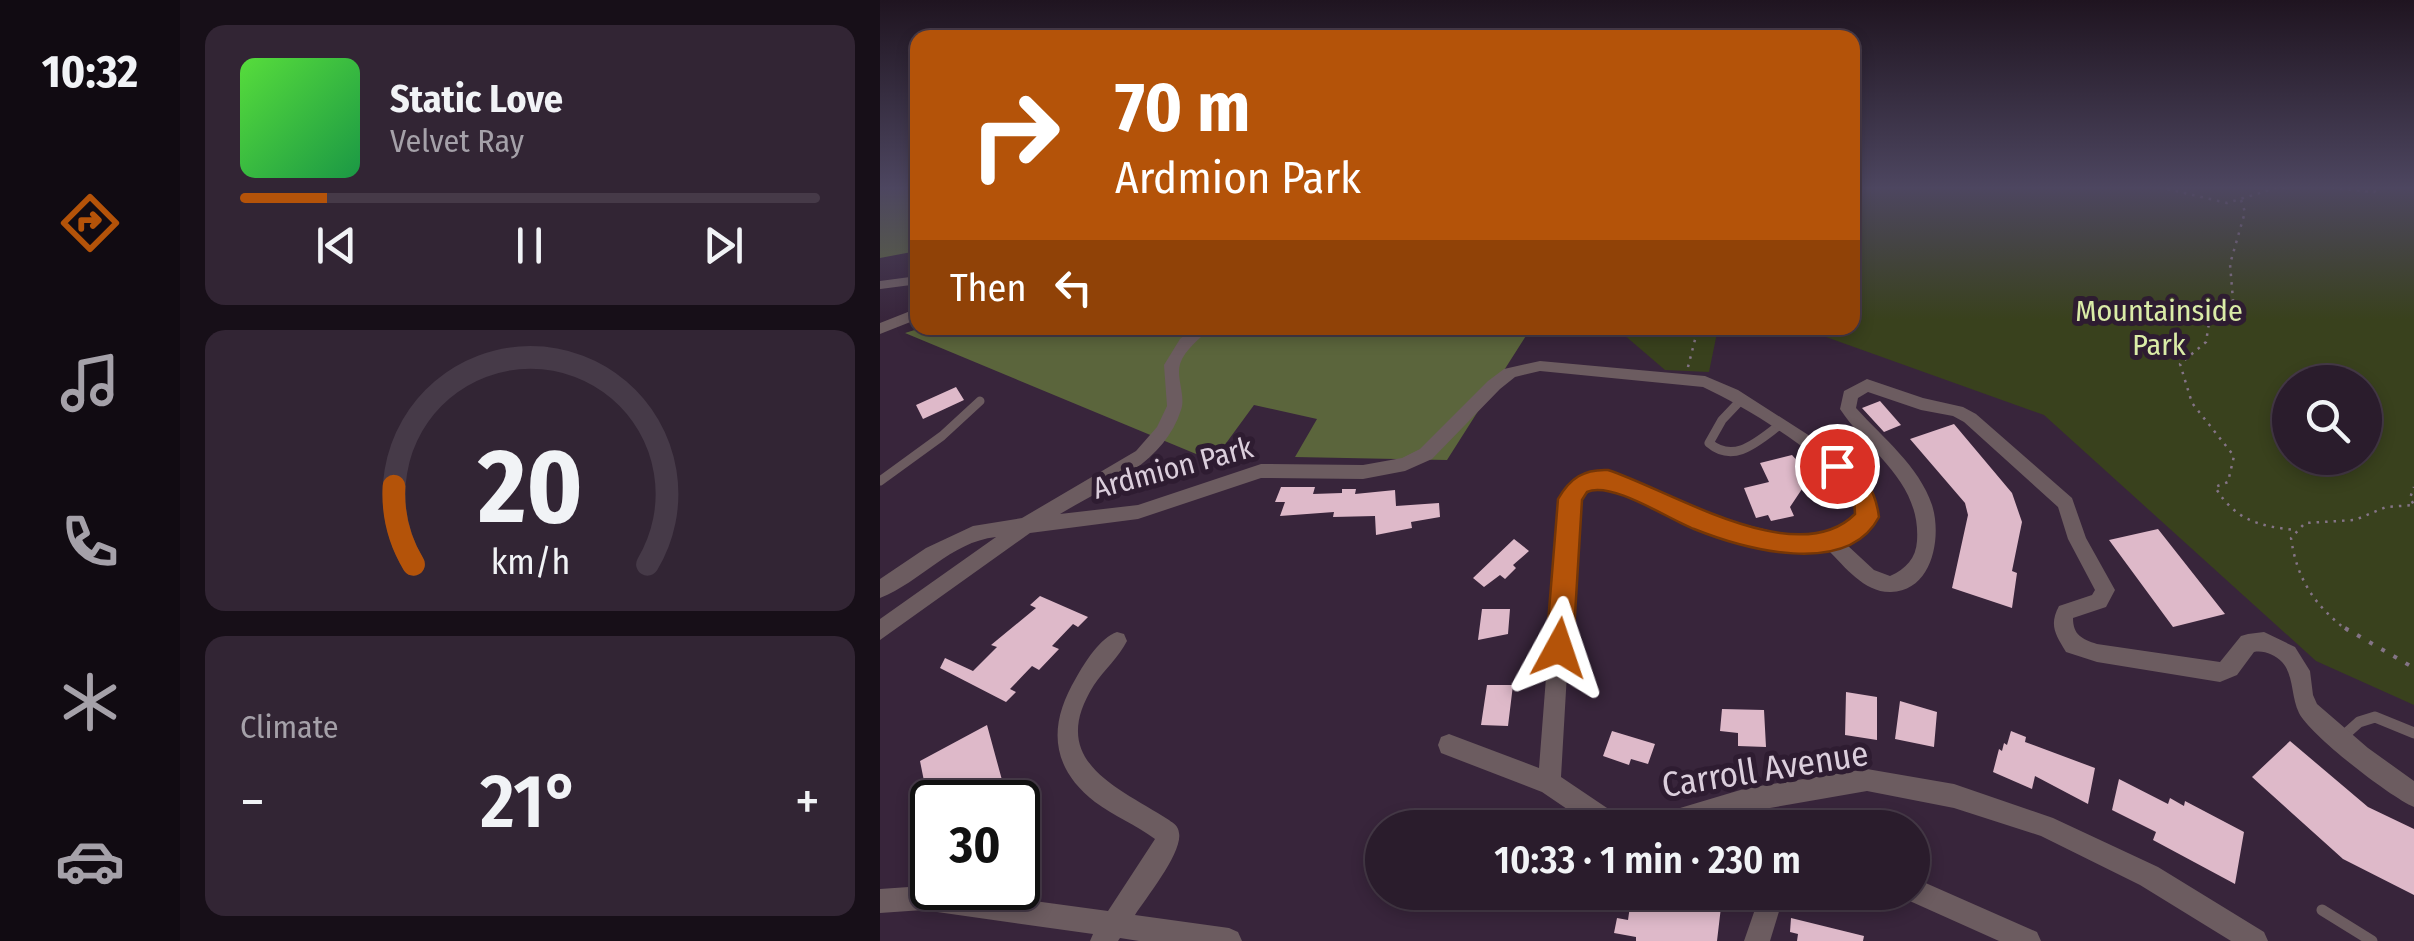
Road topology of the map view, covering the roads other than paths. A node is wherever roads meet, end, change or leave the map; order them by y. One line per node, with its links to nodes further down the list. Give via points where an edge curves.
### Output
1 (910, 281): 2 (lane)
2 (880, 286)
3 (910, 317): 4 (street)
4 (880, 329)
5 (1194, 335): 10 (street, via 1172,366 1175,406 1142,456)
6 (1741, 400): 8 (street, Ardmion Park); 8 (lane, via 1711,435 1716,451 1729,456); 10 (street, Ardmion Park, via 1683,378 1522,368 1494,385 1426,454 1405,464 1363,472 1261,471 1138,512)
7 (980, 402): 9 (lane)
8 (1782, 424): 11 (street, Ardmion Park, via 1865,495 1864,523)
9 (880, 481)
10 (1028, 524): 12 (street, Ardmion Park, via 965,536); 13 (street)
11 (1832, 542): 16 (street, via 1866,576 1890,584 1920,564 1929,528 1920,494 1848,409 1850,394 1867,385 1957,411 2071,510 2077,539 2104,590 2099,601 2062,618 2072,644 2214,672 2230,668 2248,643 2275,645 2296,663 2309,710); 18 (street, via 1746,535 1608,479 1579,485 1570,499 1566,534)
12 (880, 590)
13 (880, 631)
14 (1117, 642): 24 (street, via 1068,708 1070,752 1101,792 1168,834)
15 (2414, 733): 16 (lane, via 2376,714 2364,716)
16 (2339, 740): 19 (street)
17 (1449, 745): 18 (street, Carroll Avenue)
18 (1549, 783): 28 (street, Carroll Avenue, via 1607,822 1670,824 1748,800 1867,780 1954,796 2045,826 2149,876)
19 (2414, 795)
20 (1930, 897): 27 (street)
21 (880, 901): 24 (street, via 923,898)
22 (1767, 910): 26 (street)
23 (2322, 910): 29 (lane)
24 (1107, 934): 25 (street)
25 (1230, 941)
26 (1756, 941)
27 (2028, 941)
28 (2256, 941)
29 (2372, 941)

